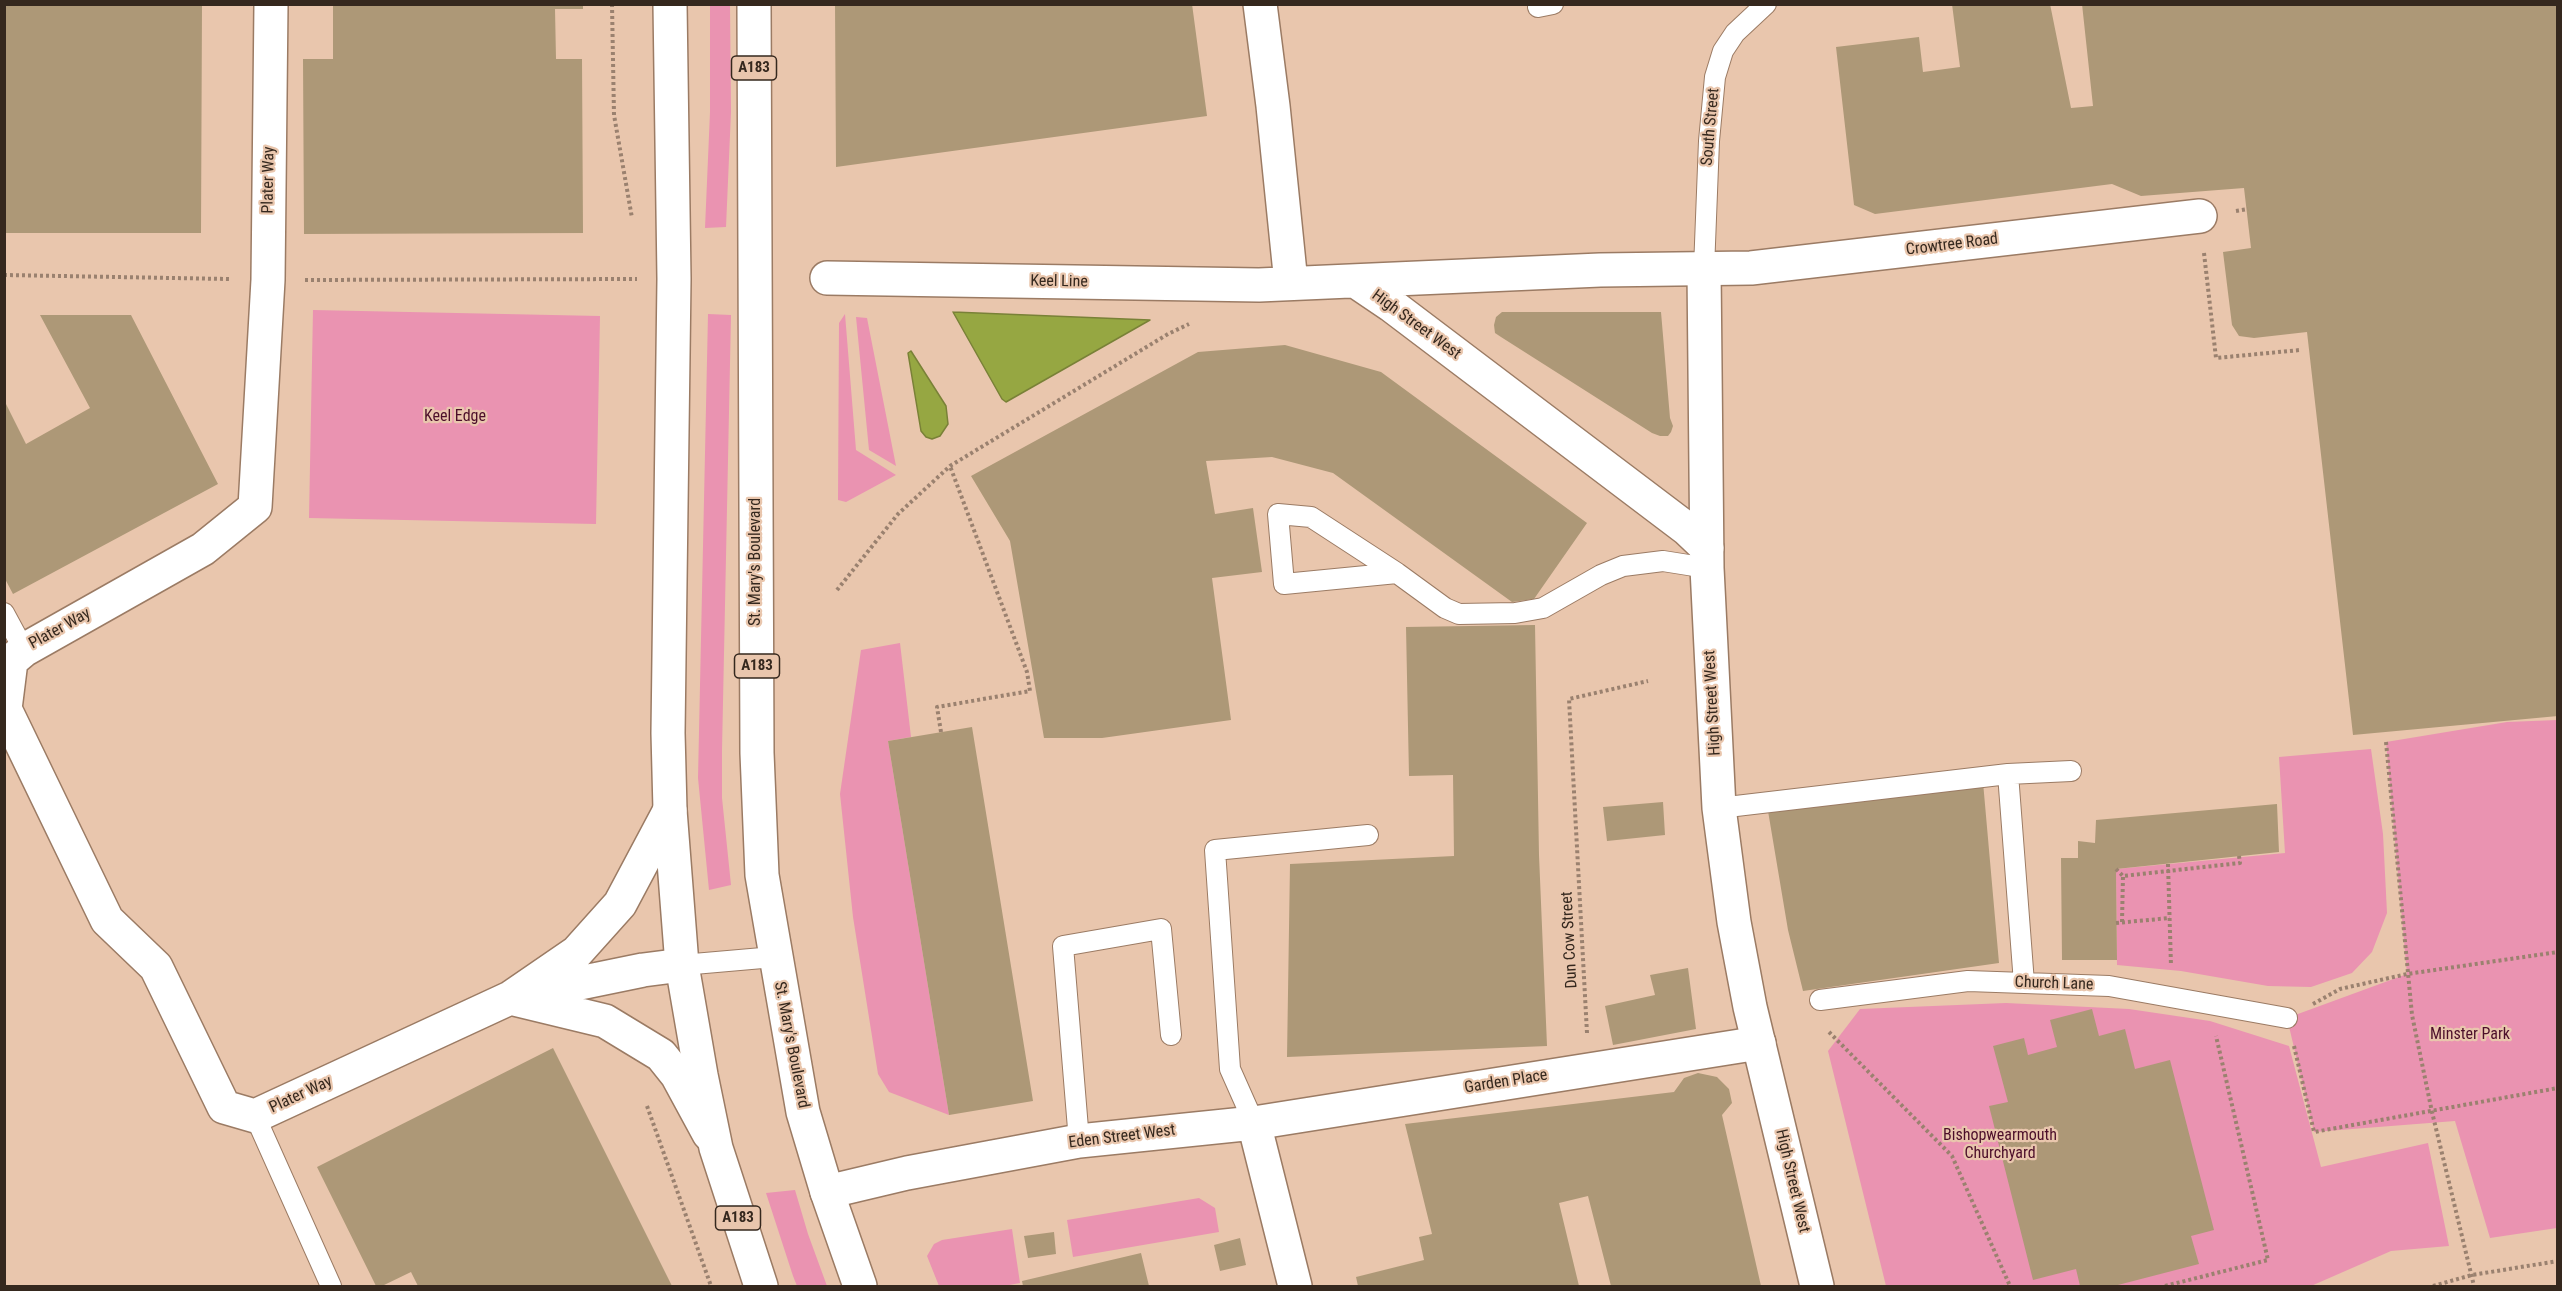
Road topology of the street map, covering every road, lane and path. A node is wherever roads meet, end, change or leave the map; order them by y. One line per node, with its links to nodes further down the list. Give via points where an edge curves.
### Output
1 (271, 4): 13 (main road, Plater Way)
2 (612, 4): 8 (path, via 614,115)
3 (670, 4): 30 (main road, A183, via 674,289)
4 (754, 4): 39 (main road, St. Mary's Boulevard / A183, via 757,753 762,875)
5 (1260, 4): 15 (main road)
6 (1766, 4): 10 (lane, South Street, via 1735,33 1723,51 1715,77)
7 (2200, 216): 10 (main road, Crowtree Road, via 1751,268); 17 (path, via 2216,358)
8 (633, 227)
9 (638, 268): 13 (path, via 640,279)
10 (1704, 269): 14 (main road, Crowtree Road); 19 (main road)
11 (4, 275): 13 (path)
12 (827, 278): 15 (main road, Keel Line)
13 (268, 280): 23 (main road, Plater Way, via 255,507 203,549)
14 (1357, 282): 15 (main road, Keel Line); 19 (main road, High Street West, via 1668,515)
15 (1291, 283)
16 (1198, 319): 18 (path)
17 (2300, 350)
18 (950, 466): 21 (path, via 898,514); 25 (path, via 1027,672 1030,691 937,707)
19 (1707, 558): 20 (lane, via 1623,566 1543,608 1515,613 1458,614); 29 (main road, High Street West)
20 (1397, 573): 20 (lane, via 1311,517 1278,514 1284,584)
21 (837, 590)
22 (4, 613): 23 (lane)
23 (24, 650): 54 (main road, Plater Way, via 11,661 5,709 107,920 156,967 224,1107)
24 (1648, 681): 51 (path, Dun Cow Street, via 1569,699)
25 (941, 732)
26 (2386, 742): 41 (path)
27 (2071, 771): 28 (lane)
28 (2008, 774): 29 (lane); 42 (lane)
29 (1719, 808): 50 (main road, High Street West, via 1734,922)
30 (669, 810): 40 (main road, A183); 44 (main road, via 620,904 598,931 576,952)
31 (1368, 835): 55 (lane, via 1215,850 1230,1069)
32 (2239, 856): 35 (path, via 2240,863)
33 (2168, 864): 35 (path)
34 (2115, 869): 36 (path)
35 (2169, 871): 36 (path); 37 (path)
36 (2123, 876): 37 (path, via 2119,922)
37 (2170, 918): 43 (path)
38 (2558, 952): 41 (path)
39 (774, 957): 40 (lane); 58 (main road, St. Mary's Boulevard / A183, via 803,1112)
40 (682, 965): 44 (main road); 57 (main road, A183)
41 (2407, 974): 47 (path, via 2340,989); 53 (path)
42 (2024, 983): 43 (lane, Church Lane, via 2109,986); 45 (lane, Church Lane, via 1968,981)
43 (2171, 997): 46 (lane, Church Lane)
44 (510, 998): 54 (main road, Plater Way); 57 (main road, via 605,1021 661,1055 677,1075)
45 (1820, 1000)
46 (2208, 1003): 47 (lane, Church Lane); 67 (path, via 2268,1260)
47 (2287, 1018): 53 (path, via 2314,1132)
48 (1171, 1035): 56 (lane, via 1161,929 1063,946)
49 (1839, 1040): 66 (path, via 1953,1156)
50 (1759, 1043): 51 (main road, Garden Place); 65 (main road, High Street West)
51 (1589, 1069): 55 (main road, Garden Place)
52 (2558, 1088): 53 (path)
53 (2432, 1112): 60 (path)
54 (255, 1116): 61 (lane)
55 (1254, 1123): 56 (main road, Eden Street West); 64 (main road)
56 (1079, 1141): 58 (main road, Eden Street West)
57 (716, 1148): 62 (main road, A183)
58 (826, 1192): 63 (main road, St. Mary's Boulevard / A183)
59 (2558, 1261): 60 (path)
60 (2472, 1275): 68 (path); 69 (path)
61 (331, 1287)
62 (761, 1287)
63 (860, 1287)
64 (1295, 1287)
65 (1817, 1287)
66 (2010, 1287)
67 (2165, 1287)
68 (2433, 1287)
69 (2474, 1287)

